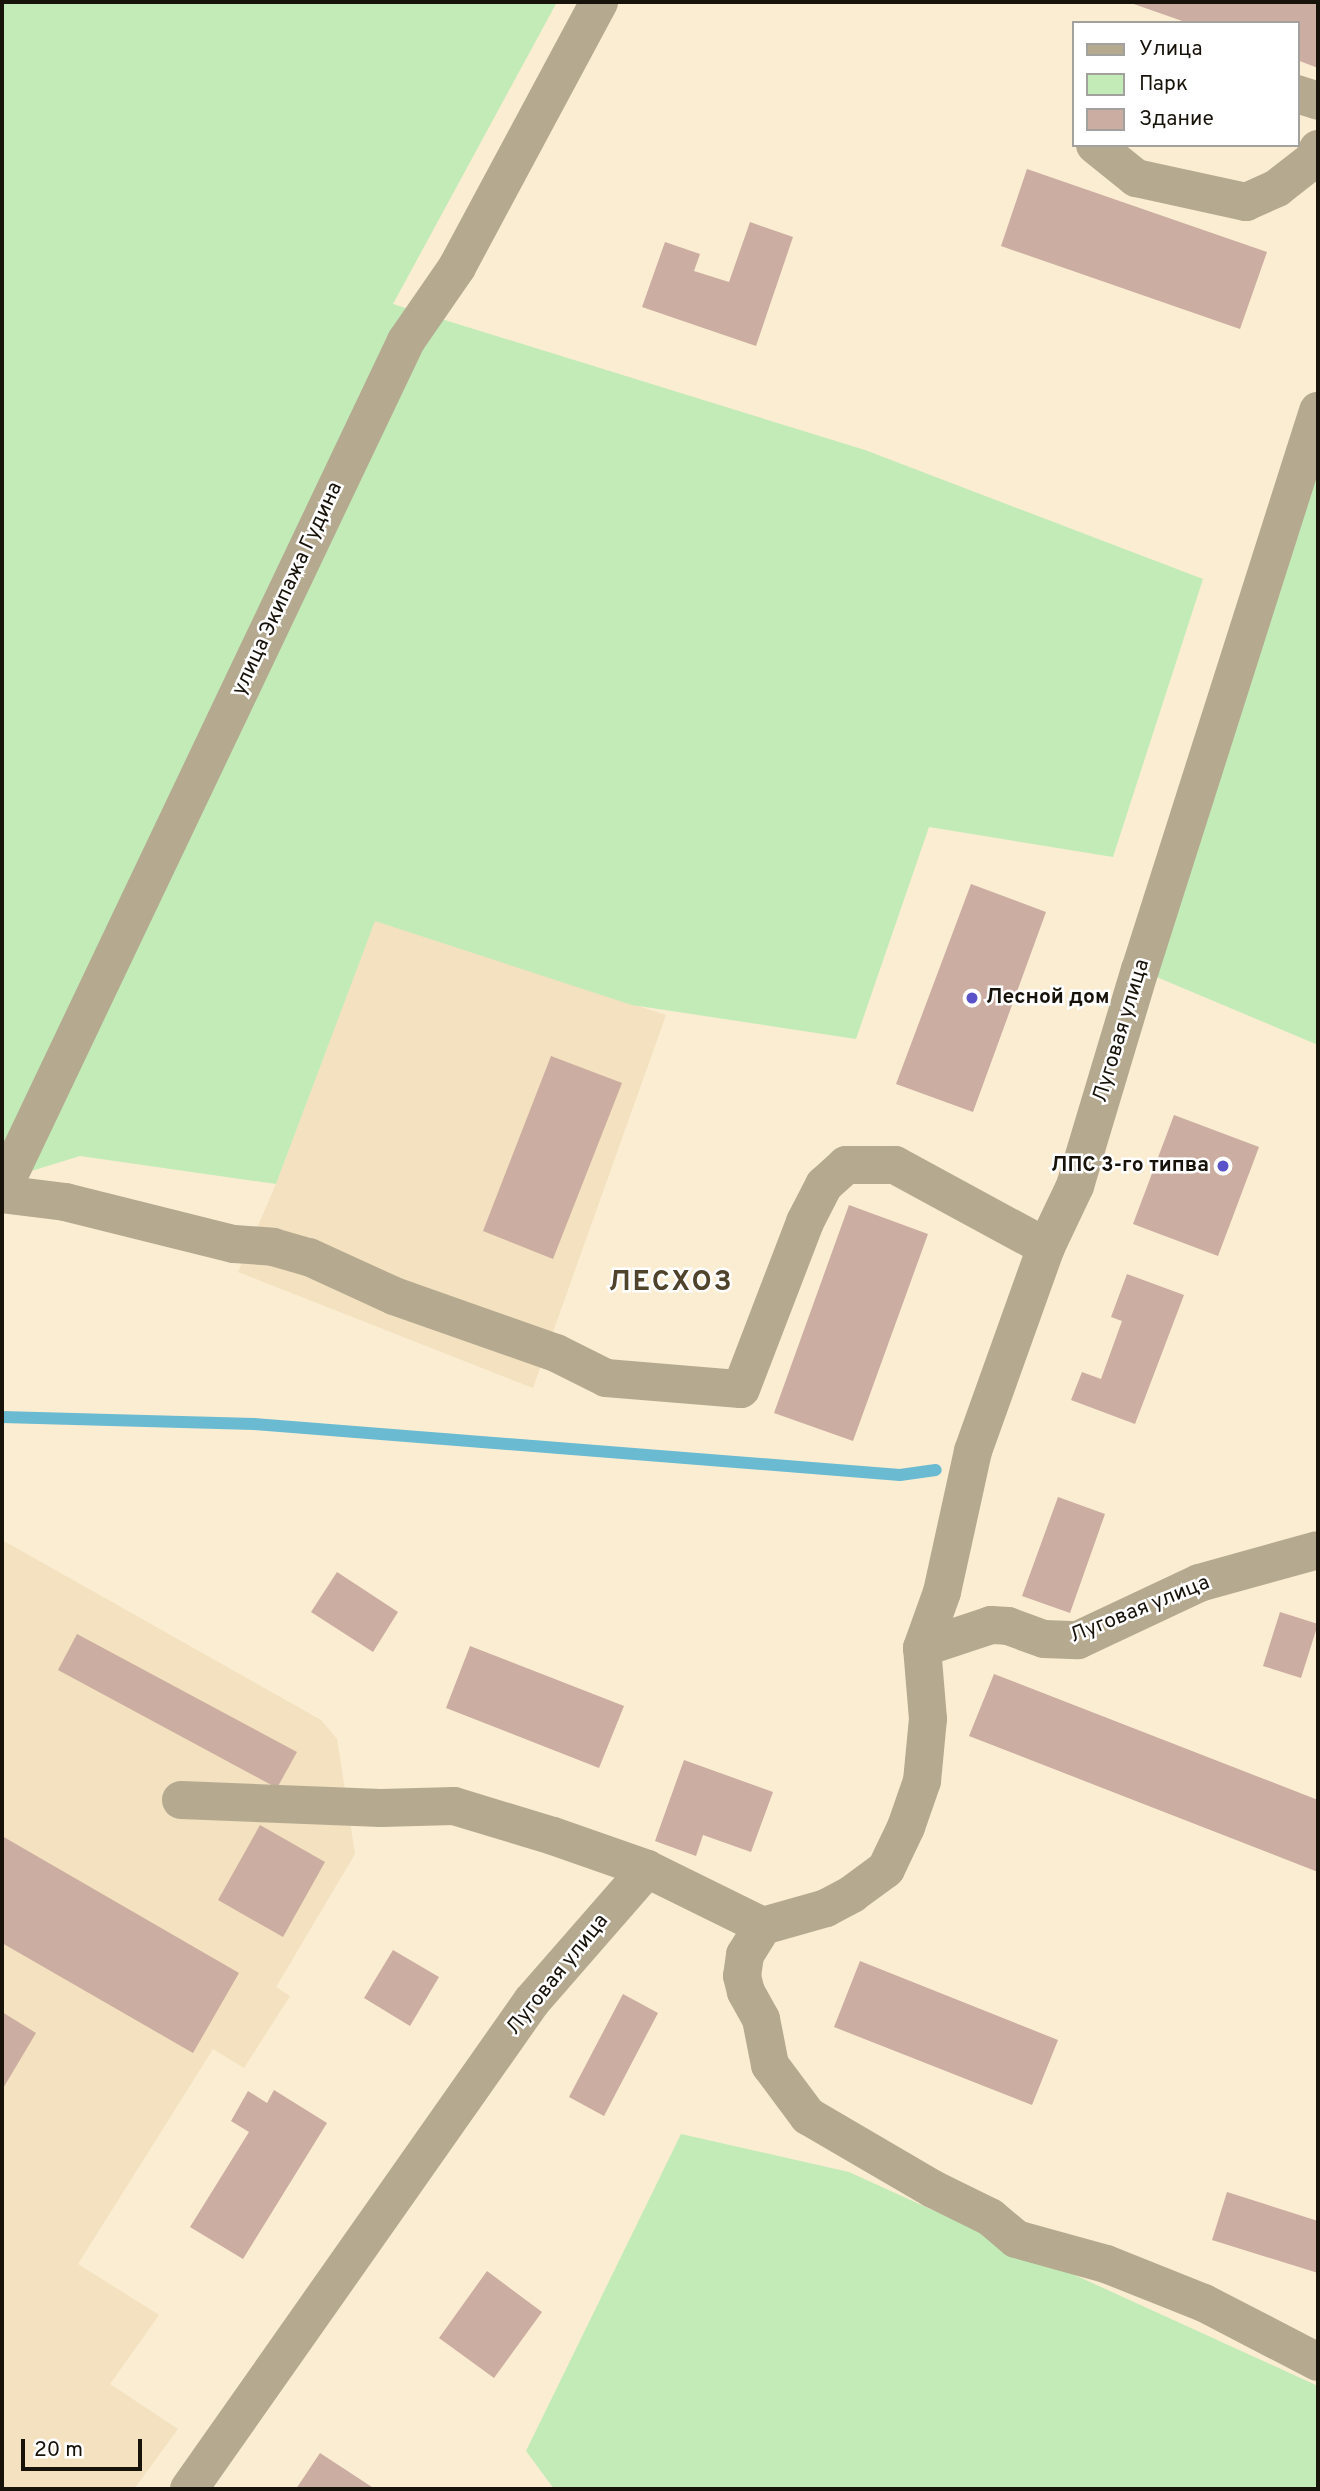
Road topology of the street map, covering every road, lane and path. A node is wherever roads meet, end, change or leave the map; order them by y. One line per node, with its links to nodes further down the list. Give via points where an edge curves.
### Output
1 (599, 2): 7 (street, улица Экипажа Гудина, via 457,267 406,341)
2 (1299, 95): 3 (street)
3 (1318, 102)
4 (1097, 147): 5 (street, via 1136,178 1246,202 1277,188 1313,160)
5 (1318, 149)
6 (1318, 411): 8 (street, Луговая улица, via 1075,1186)
7 (2, 1192): 8 (street, via 309,1258 394,1296 556,1353 606,1378 741,1389 805,1222 824,1185 846,1165 895,1165)
8 (1046, 1247): 10 (street, Луговая улица, via 973,1451 942,1592)
9 (1318, 1550): 10 (street, Луговая улица, via 1199,1584 1078,1640 1044,1639 991,1625)
10 (922, 1648): 13 (street, Луговая улица, via 928,1719 922,1781 886,1868 826,1908)
11 (181, 1800): 12 (street, via 381,1808 454,1806)
12 (647, 1869): 13 (street); 15 (street, Луговая улица, via 532,2001)
13 (763, 1926): 14 (street, via 745,1955 742,1976 761,2019 771,2065 808,2116 990,2217 1016,2239 1106,2264 1204,2303)
14 (1318, 2362)
15 (189, 2489)

